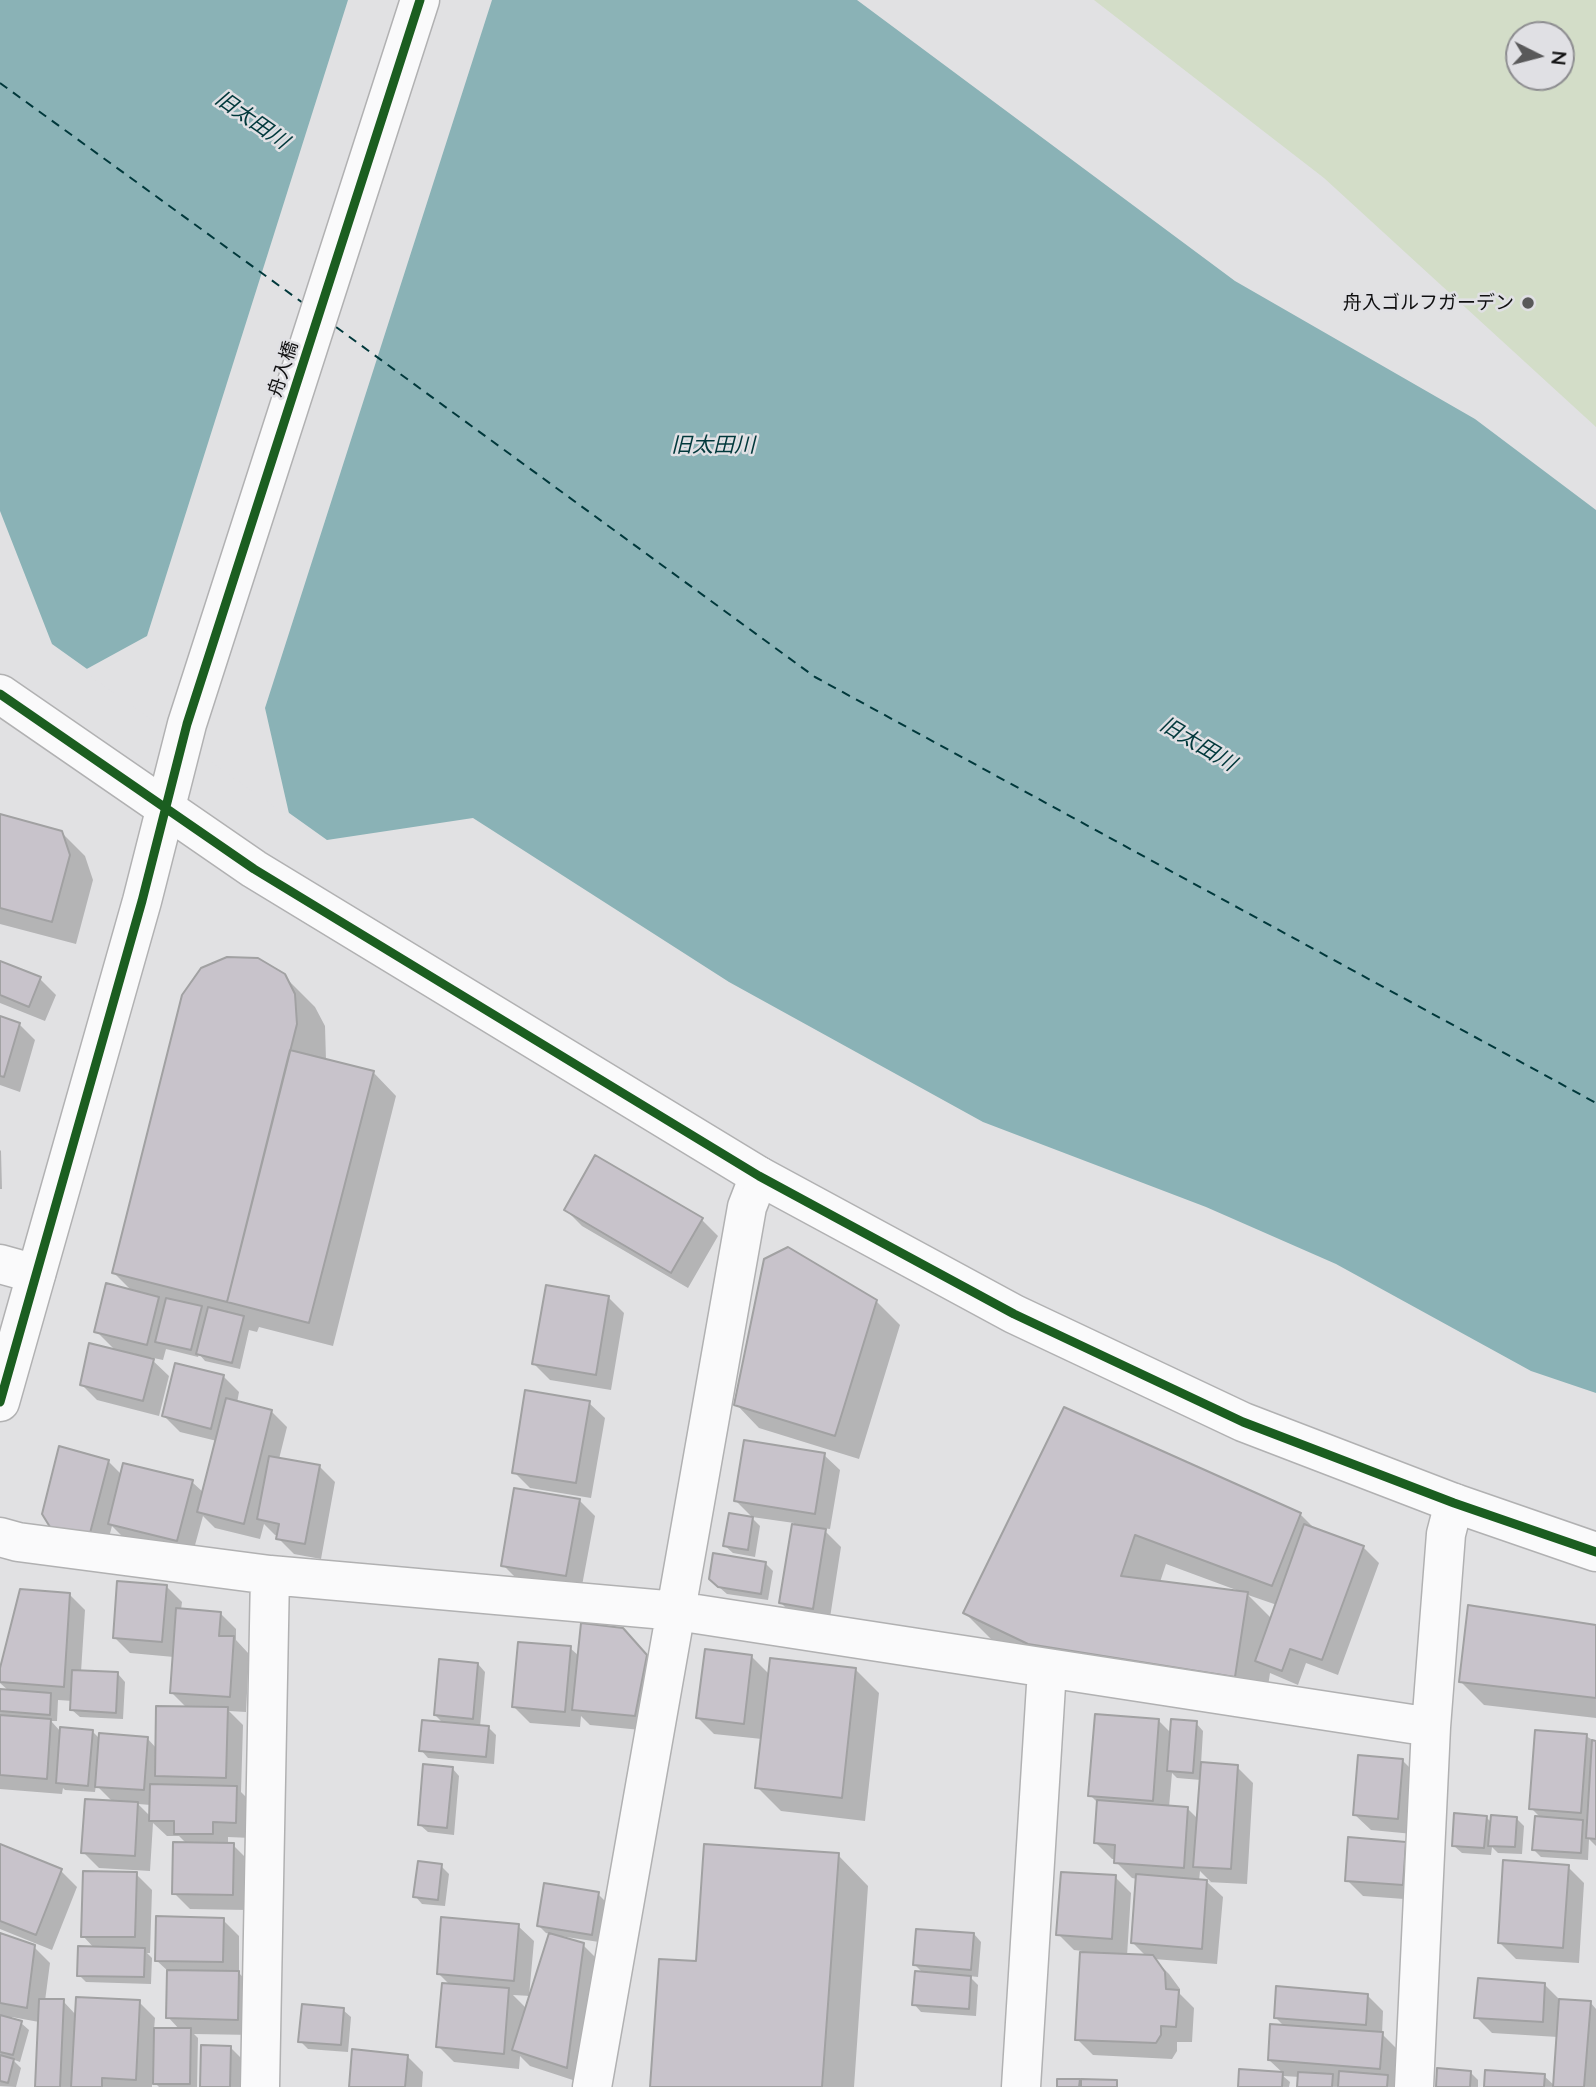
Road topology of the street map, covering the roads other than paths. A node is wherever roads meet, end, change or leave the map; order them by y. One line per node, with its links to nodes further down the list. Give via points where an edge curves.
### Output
1 (420, 0): 3 (street, 舟入橋, via 187,724)
2 (0, 694): 3 (street)
3 (167, 809): 4 (street, via 254,869); 5 (street, 舟入橋)
4 (759, 1176): 7 (street, via 1062,1337 1243,1422); 11 (street, via 747,1207)
5 (18, 1269): 6 (street, 舟入橋)
6 (0, 1402)
7 (1454, 1503): 9 (street); 13 (street, via 1446,1534)
8 (0, 1537): 10 (street)
9 (1596, 1552)
10 (270, 1575): 11 (street); 14 (street)
11 (677, 1611): 12 (street); 15 (street)
12 (1047, 1669): 13 (street); 16 (street)
13 (1431, 1727): 17 (street)
14 (260, 2087)
15 (592, 2087)
16 (1021, 2087)
17 (1414, 2087)

